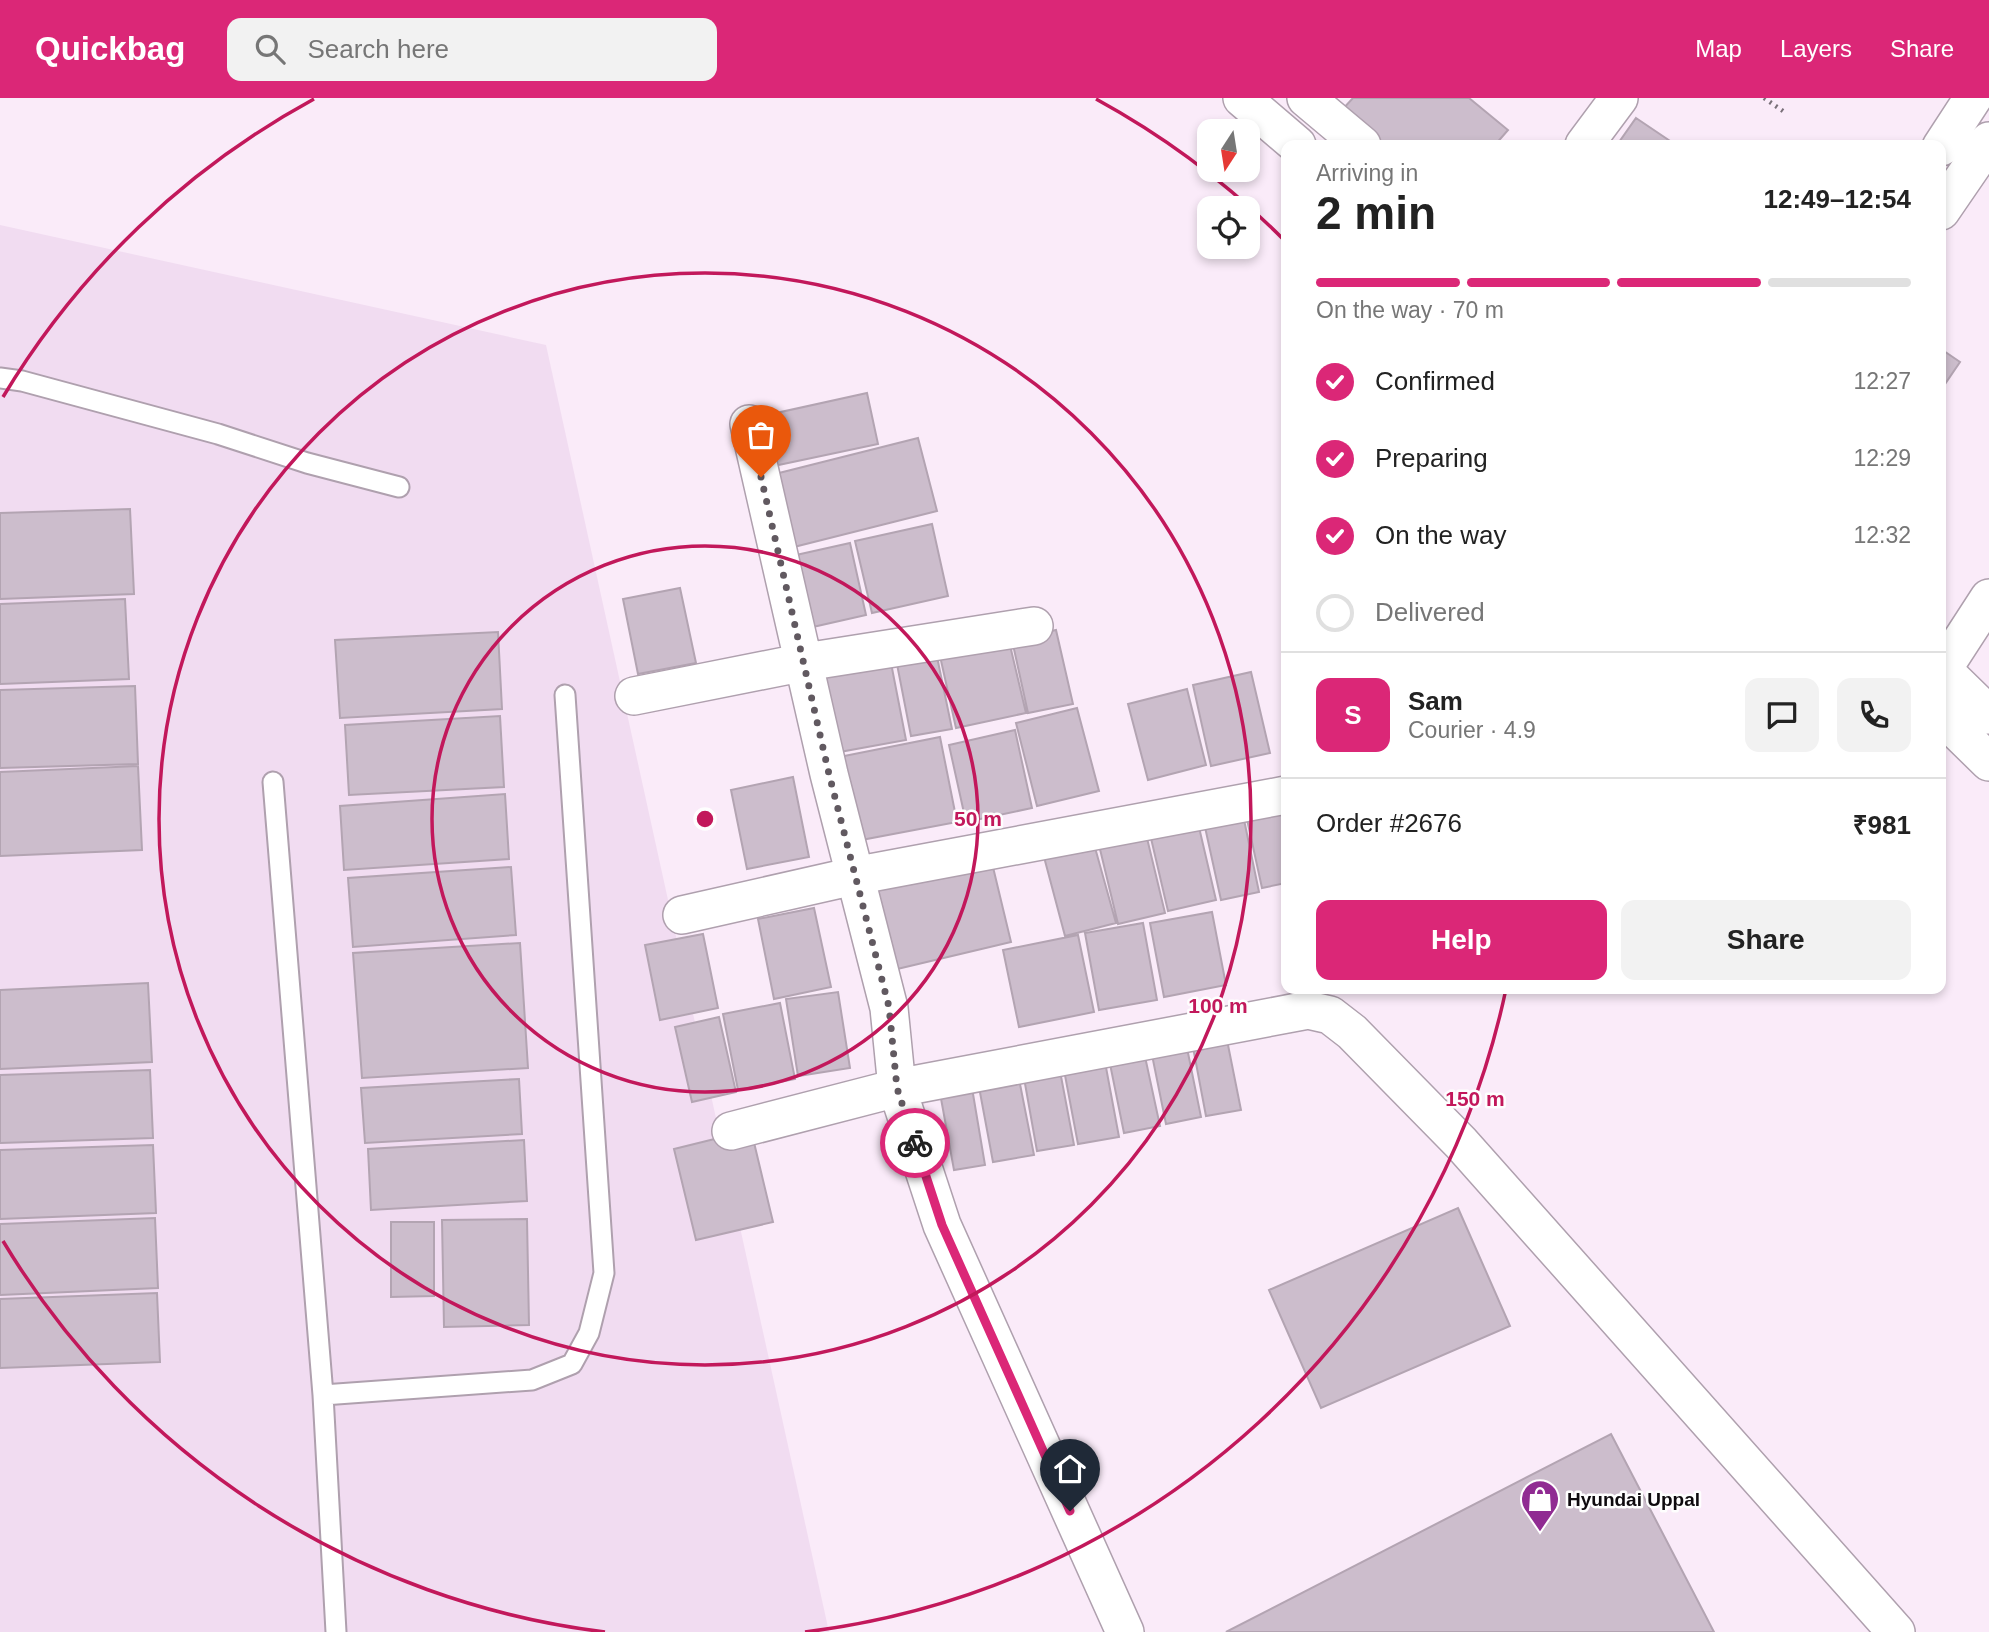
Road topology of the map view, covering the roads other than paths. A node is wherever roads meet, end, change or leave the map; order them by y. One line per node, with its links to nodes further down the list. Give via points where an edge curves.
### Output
1 (1242, 98): 5 (street)
2 (1306, 98): 6 (street)
3 (1619, 98): 7 (street)
4 (1973, 98): 8 (street)
5 (1291, 140)
6 (1356, 140)
7 (1588, 140)
8 (1960, 151): 9 (street)
9 (1946, 195)
10 (0, 379): 12 (lane, via 205,430)
11 (749, 424): 15 (street)
12 (399, 487)
13 (1989, 598): 16 (street)
14 (1034, 626): 15 (street)
15 (805, 662): 19 (street); 25 (street)
16 (1946, 662)
17 (1946, 675): 20 (street)
18 (565, 695): 29 (lane, via 604,1273 589,1333 572,1364 532,1380)
19 (634, 696)
20 (1989, 715)
21 (1946, 720): 22 (street)
22 (1989, 762)
23 (273, 782): 29 (lane)
24 (1281, 796): 25 (street)
25 (854, 876): 26 (street); 27 (street, via 889,1007)
26 (682, 915)
27 (897, 1088): 28 (street); 31 (street, via 942,1225); 32 (street, via 1308,1010 1330,1015 1461,1143)
28 (731, 1131)
29 (323, 1395): 30 (lane)
30 (336, 1632)
31 (1125, 1632)
32 (1896, 1632)

